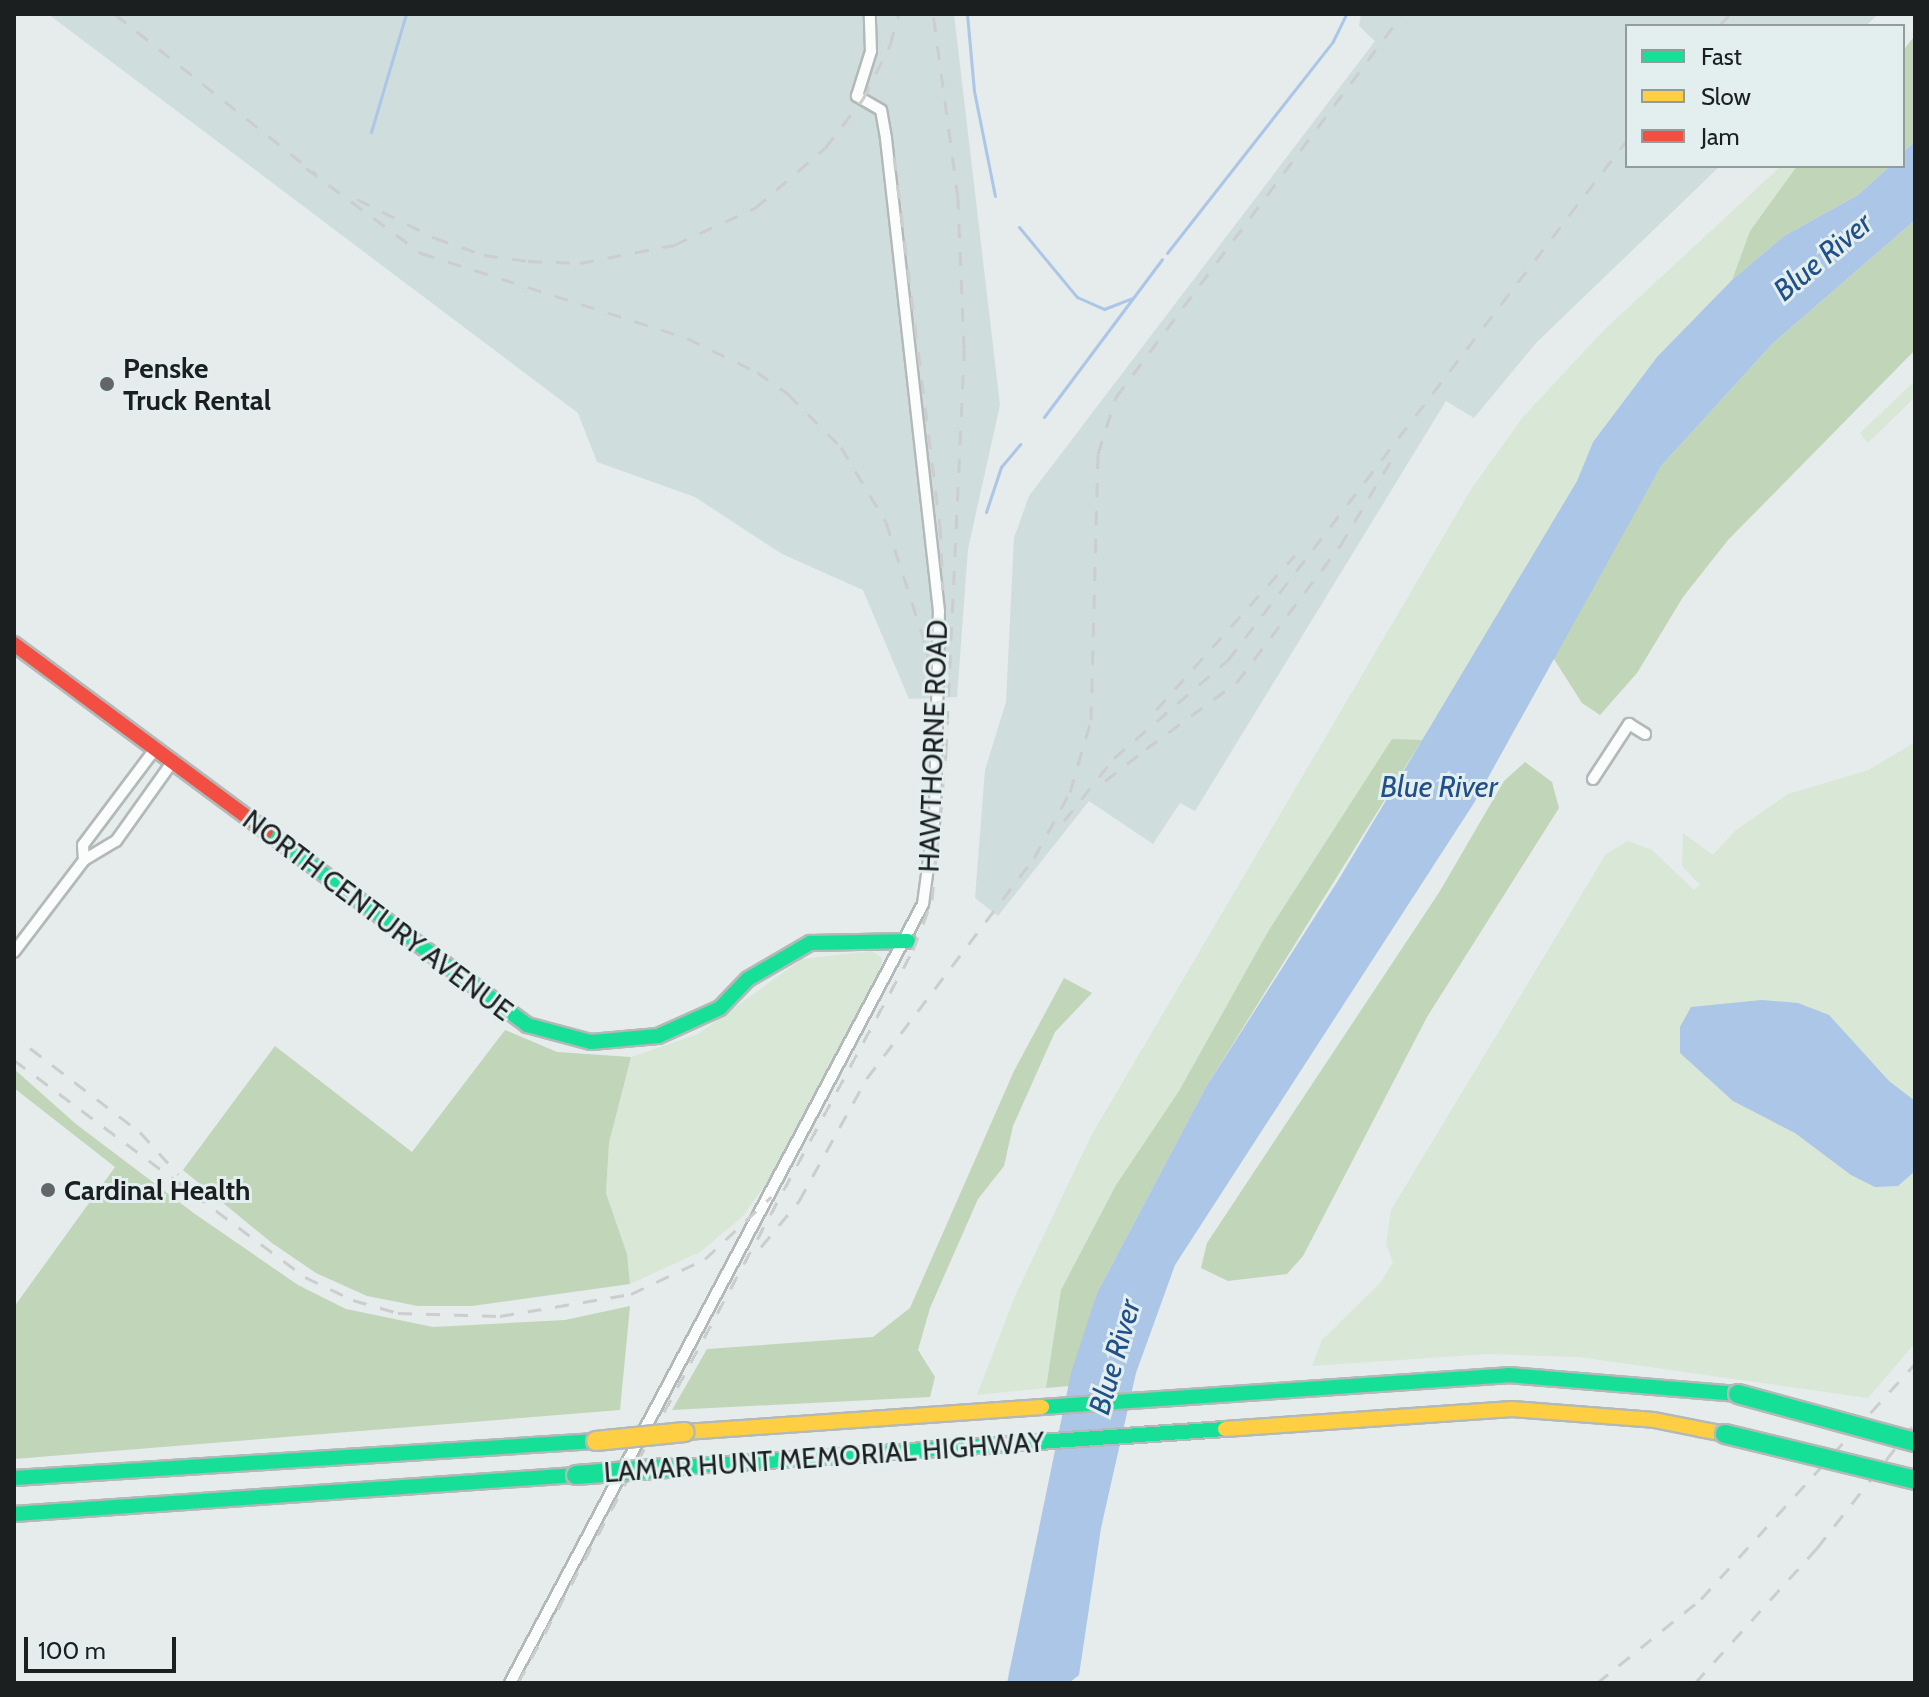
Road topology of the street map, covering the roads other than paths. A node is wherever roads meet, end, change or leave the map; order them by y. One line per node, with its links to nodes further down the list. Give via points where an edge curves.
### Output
1 (870, 14): 8 (street, HAWTHORNE ROAD, via 871,51 857,96 881,110 886,138 939,611 932,857 923,904)
2 (14, 644): 4 (main road, NORTH CENTURY AVENUE)
3 (1645, 734): 6 (street, via 1629,724)
4 (155, 749): 5 (main road, NORTH CENTURY AVENUE); 7 (street, via 83,845)
5 (173, 761): 7 (street, via 116,841); 8 (main road, NORTH CENTURY AVENUE, via 510,1016 569,1039 626,1042 679,1029 720,1008 748,979 810,943)
6 (1593, 779)
7 (84, 860): 9 (street)
8 (908, 941): 14 (street, HAWTHORNE ROAD)
9 (14, 952)
10 (1915, 1442): 11 (main road, LAMAR HUNT MEMORIAL HIGHWAY, bridge, via 1738,1394 1508,1375)
11 (14, 1478)
12 (1915, 1480): 13 (main road, LAMAR HUNT MEMORIAL HIGHWAY, bridge, via 1654,1420 1512,1409)
13 (14, 1514)
14 (510, 1683)

